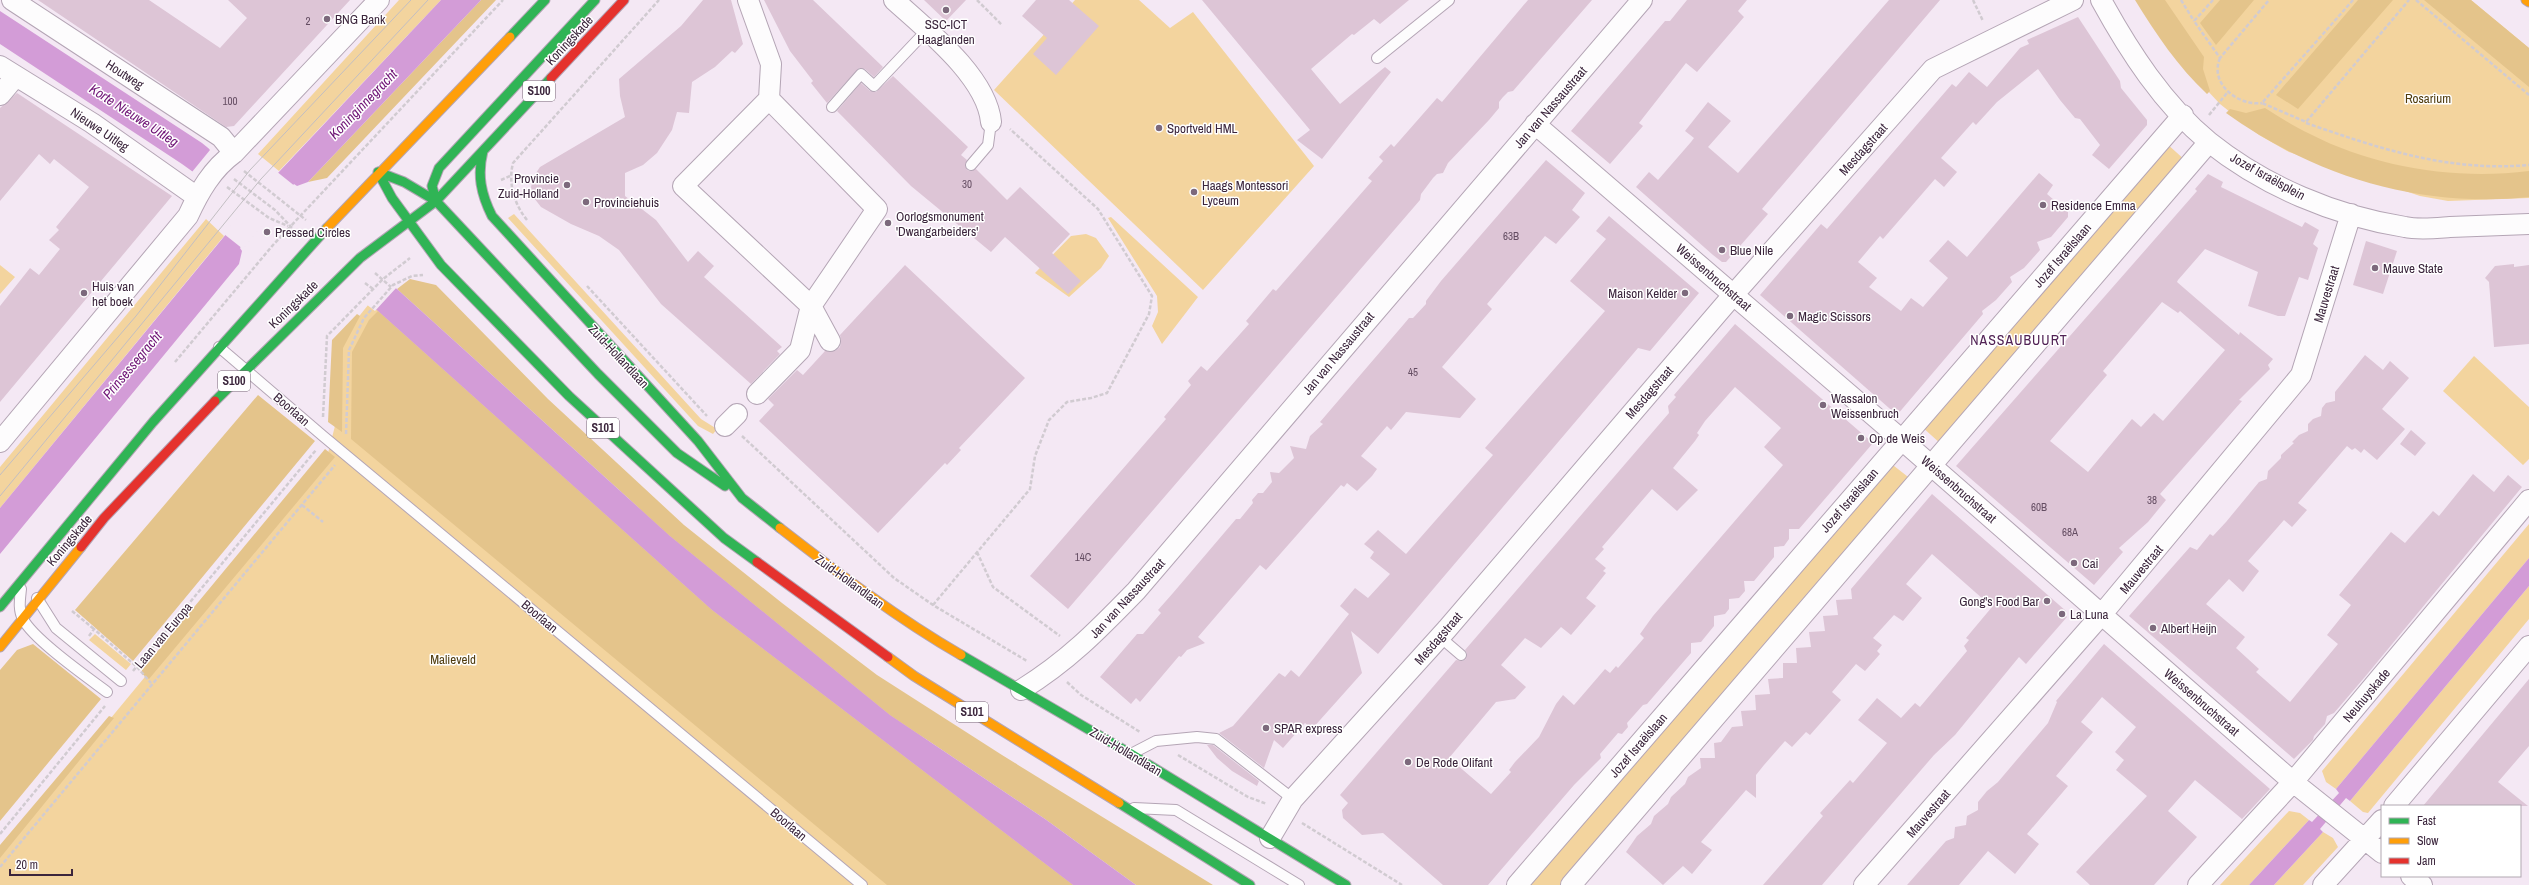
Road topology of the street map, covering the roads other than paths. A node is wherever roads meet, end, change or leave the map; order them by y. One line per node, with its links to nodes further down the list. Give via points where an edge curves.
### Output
1 (379, 0): 26 (street)
2 (545, 0): 27 (main road, Koningskade / S100)
3 (595, 0): 28 (main road, via 439,168 432,186)
4 (624, 0): 24 (main road, Koningskade / S100)
5 (748, 0): 18 (street, via 771,64)
6 (894, 0): 14 (street)
7 (1449, 0): 15 (lane)
8 (1642, 0): 22 (street, Jan van Nassaustraat)
9 (2073, 0): 32 (street, Mesdagstraat, via 1933,69)
10 (2101, 0): 20 (street, Jozef Israëlsplein, via 2134,56)
11 (2526, 0): 12 (main road)
12 (2529, 2)
13 (24, 3): 26 (street, Houtweg, via 221,137)
14 (927, 30): 19 (lane, via 874,86 861,74); 21 (street, via 962,64 990,109)
15 (1377, 58)
16 (8, 71): 17 (street); 26 (street, Nieuwe Uitleg, via 92,122)
17 (0, 95)
18 (769, 99): 33 (street, via 877,209); 33 (street, via 683,186)
19 (832, 107)
20 (2182, 115): 23 (street, Jozef Israëlsplein); 38 (street, Jozef Israëlslaan)
21 (991, 122): 25 (lane, via 988,145)
22 (1535, 124): 32 (street, Weissenbruchstraat); 53 (street, Jan van Nassaustraat, via 1136,591 1080,649 1052,671)
23 (2203, 136): 29 (street, Jozef Israëlsplein, via 2254,172 2295,194); 40 (street)
24 (482, 151): 28 (main road, Koningskade / S100); 41 (main road, Zuid-Hollandlaan / S101, via 478,166 478,183 492,216 698,441)
25 (971, 165)
26 (215, 172): 39 (street, via 188,216)
27 (378, 172): 28 (main road, S101, via 404,182); 30 (main road, S101, via 388,195); 35 (main road, Koningskade / S100)
28 (436, 201): 30 (main road, Koningskade / S100); 41 (main road, S101, via 592,368 677,453)
29 (2351, 214): 31 (street, Jozef Israëlsplein, via 2406,228); 46 (street, Mauvestraat, via 2301,375)
30 (407, 222): 36 (main road, Koningskade / S100, via 360,258); 59 (main road, S101, via 426,242 441,265 568,396 724,538 914,676)
31 (2529, 224)
32 (1734, 294): 38 (street, Weissenbruchstraat); 48 (street, Mesdagstraat)
33 (811, 306): 34 (street); 37 (street, via 800,350)
34 (830, 341)
35 (219, 347): 36 (lane, Boorlaan); 43 (main road, Koningskade / S100, via 142,434)
36 (246, 369): 44 (main road, Koningskade / S100, via 104,518); 65 (lane, Boorlaan)
37 (757, 394)
38 (1902, 440): 40 (street, Weissenbruchstraat); 69 (street, Jozef Israëlslaan)
39 (0, 442)
40 (1932, 466): 46 (street, Weissenbruchstraat); 70 (street)
41 (742, 498): 53 (main road, Zuid-Hollandlaan / S101, via 836,571 929,637)
42 (2529, 500): 56 (street, Neuhuyskade)
43 (23, 579): 45 (main road, Koningskade / S100); 47 (lane, via 19,602)
44 (37, 598): 47 (main road, Koningskade / S100); 52 (lane, via 56,628)
45 (0, 607)
46 (2102, 614): 56 (street, Weissenbruchstraat); 71 (street, Mauvestraat)
47 (23, 620): 50 (main road, Koningskade / S100); 54 (lane)
48 (1444, 633): 51 (lane); 58 (street, Mesdagstraat)
49 (2529, 646): 57 (street)
50 (0, 647)
51 (1461, 655)
52 (121, 681)
53 (1021, 690): 55 (main road, Zuid-Hollandlaan / S101)
54 (107, 698)
55 (1131, 754): 58 (lane, via 1156,741 1197,737 1216,739); 61 (main road, Zuid-Hollandlaan / S101)
56 (2293, 782): 62 (street, Weissenbruchstraat); 72 (street, Neuhuyskade)
57 (2395, 805)
58 (1289, 806): 61 (street, Mesdagstraat)
59 (1126, 807): 66 (main road, S101); 67 (lane, via 1176,810)
60 (2381, 821): 62 (street)
61 (1270, 838): 68 (main road, Zuid-Hollandlaan / S101)
62 (2365, 840): 63 (street, Weissenbruchstraat); 73 (street)
63 (2381, 852)
64 (2412, 877): 74 (street)
65 (862, 885)
66 (1250, 885)
67 (1299, 885)
68 (1346, 885)
69 (1517, 885)
70 (1570, 885)
71 (1864, 885)
72 (2198, 885)
73 (2323, 885)
74 (2422, 885)

